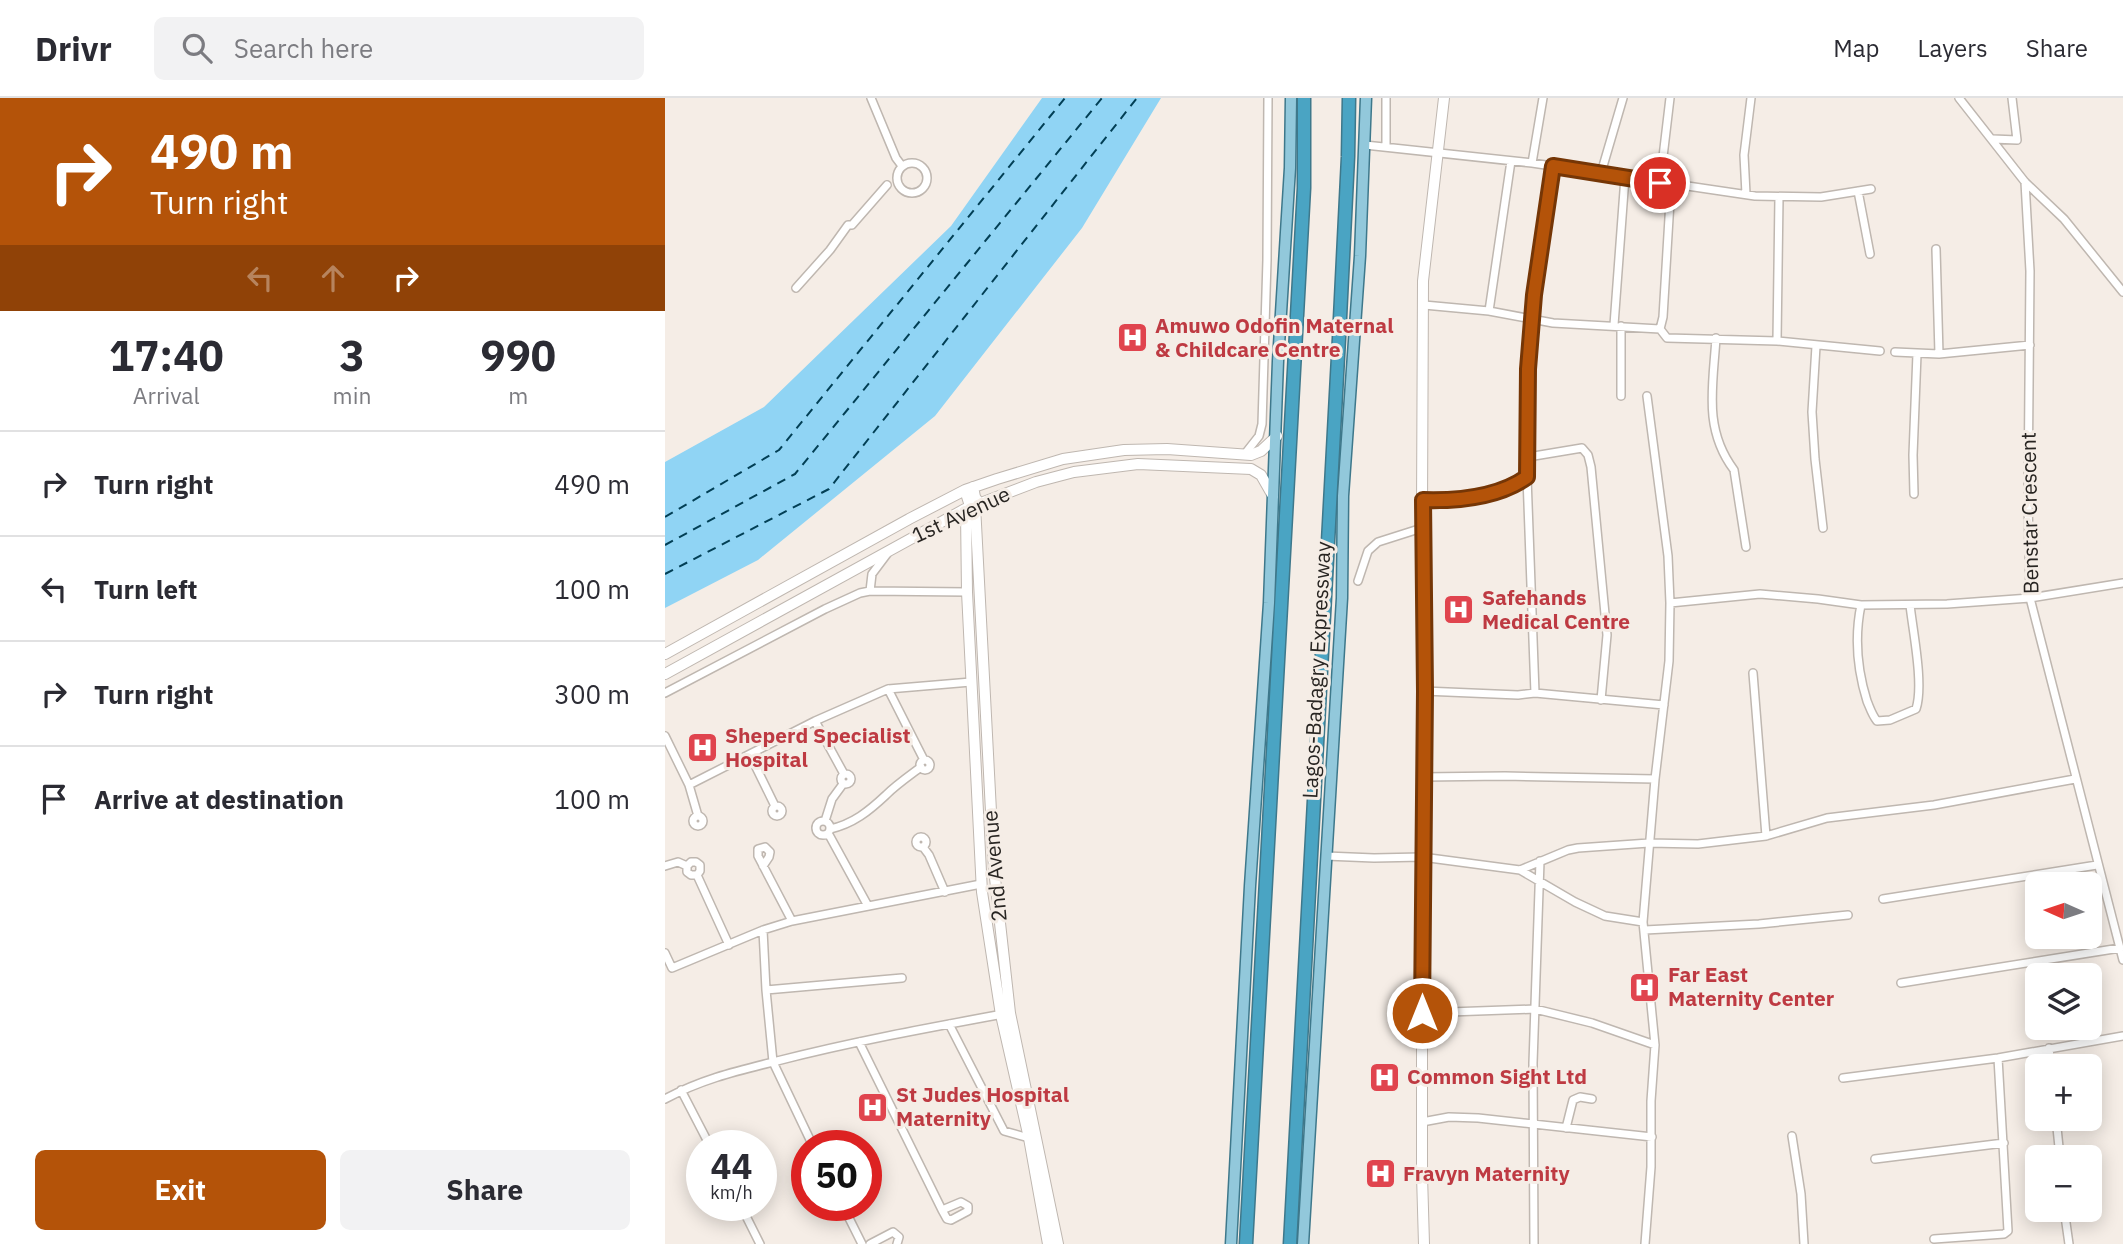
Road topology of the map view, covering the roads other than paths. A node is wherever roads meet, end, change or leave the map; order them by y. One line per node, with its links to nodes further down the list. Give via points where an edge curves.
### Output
1 (871, 98): 21 (street)
2 (1268, 98): 53 (street, via 1262,424)
3 (1291, 98): 52 (main road)
4 (1304, 98): 159 (highway, Lagos-Badagry Expressway, via 1304,188)
5 (1349, 98): 160 (highway, Lagos-Badagry Expressway)
6 (1366, 98): 16 (main road, Lagos-Badagry Expressway)
7 (1386, 98): 17 (street)
8 (1444, 98): 18 (main road)
9 (1543, 98): 20 (street)
10 (1623, 98): 23 (street)
11 (1670, 98): 26 (street)
12 (1751, 98): 31 (street, via 1744,155)
13 (1959, 98): 15 (street)
14 (2012, 98): 15 (street, via 2017,140)
15 (1993, 139): 25 (street)
16 (1364, 145): 17 (street); 99 (main road, Lagos-Badagry Expressway)
17 (1386, 147): 18 (street)
18 (1437, 153): 19 (street); 37 (main road)
19 (1511, 161): 20 (street); 38 (street)
20 (1532, 163): 22 (street)
21 (902, 166): 21 (street, via 897,176 900,187 911,193 922,190 927,179 924,168 913,162)
22 (1553, 166): 23 (street); 39 (street)
23 (1601, 173): 24 (street)
24 (1625, 177): 26 (street); 40 (street)
25 (2025, 182): 36 (street, via 2064,219); 44 (street, Benstar Crescent)
26 (1660, 183): 28 (street)
27 (887, 185): 35 (street)
28 (1671, 185): 31 (street); 41 (street)
29 (1871, 189): 30 (street)
30 (1858, 191): 32 (street); 34 (street)
31 (1746, 194): 32 (street)
32 (1779, 197): 43 (street)
33 (1936, 249): 49 (street)
34 (1870, 254)
35 (796, 288)
36 (2123, 292)
37 (1424, 305): 38 (street); 59 (main road)
38 (1489, 312): 39 (street)
39 (1533, 320): 40 (street); 54 (street)
40 (1617, 325): 41 (street); 50 (street)
41 (1660, 329): 42 (street, via 1667,338)
42 (1716, 338): 43 (street); 65 (street, via 1712,421 1734,470)
43 (1777, 341): 45 (street)
44 (2030, 345): 49 (street); 71 (street, Benstar Crescent)
45 (1816, 346): 46 (street); 64 (street, via 1812,412)
46 (1880, 351)
47 (1895, 352): 48 (street)
48 (1917, 354): 49 (street); 57 (street)
49 (1939, 354)
50 (1621, 396)
51 (1647, 396): 72 (street)
52 (1277, 436): 53 (main road, via 1261,451); 58 (main road)
53 (1244, 455): 56 (main road, 1st Avenue, via 1154,449 1089,454)
54 (1528, 457): 55 (street); 83 (street, via 1582,449 1588,454 1607,635)
55 (1527, 477): 59 (street, via 1483,494); 82 (street)
56 (969, 489): 60 (main road, 2nd Avenue); 75 (main road, 1st Avenue)
57 (1914, 494)
58 (1274, 498): 60 (main road, 1st Avenue, via 1261,475 1251,469 1151,464 1061,475); 158 (main road)
59 (1423, 500): 63 (main road)
60 (974, 504): 61 (main road, 1st Avenue); 62 (main road, 2nd Avenue, via 966,513); 124 (main road, 2nd Avenue)
61 (943, 522): 62 (main road, via 956,520); 66 (main road, 1st Avenue)
62 (966, 528): 70 (main road, 2nd Avenue)
63 (1422, 528): 67 (street, via 1378,542 1368,551); 80 (main road)
64 (1823, 528)
65 (1746, 547)
66 (889, 550): 69 (street, via 872,574); 77 (main road, 1st Avenue)
67 (1358, 581)
68 (2123, 583): 71 (street)
69 (870, 590): 70 (street); 81 (street)
70 (967, 592): 78 (main road, 2nd Avenue)
71 (2030, 598): 73 (street); 90 (street, Benstar Crescent)
72 (1670, 603): 74 (street, via 1760,594); 84 (street)
73 (1910, 605): 74 (street); 74 (street, via 1918,704 1890,720 1877,721 1857,660)
74 (1861, 606)
75 (665, 654)
76 (1753, 673): 96 (street)
77 (665, 674)
78 (971, 682): 79 (street); 107 (main road, 2nd Avenue)
79 (888, 689): 85 (street); 95 (street, via 922,763 877,805)
80 (1425, 691): 82 (street); 88 (main road)
81 (665, 693)
82 (1535, 693): 83 (street)
83 (1601, 700): 84 (street)
84 (1664, 705): 89 (street)
85 (815, 721): 87 (street); 94 (street, via 844,774)
86 (665, 736): 91 (street)
87 (750, 755): 91 (street); 92 (street)
88 (1423, 777): 89 (street); 100 (main road)
89 (1655, 779): 97 (street)
90 (2075, 779): 96 (street, via 1934,805 1827,818); 102 (street, Benstar Crescent)
91 (689, 785): 93 (street)
92 (775, 806)
93 (698, 816)
94 (825, 821): 95 (street); 95 (street, via 816,824 816,829 823,835)
95 (829, 831): 110 (street)
96 (1766, 836): 97 (street, via 1697,844)
97 (1649, 843): 101 (street, via 1578,848); 113 (street)
98 (923, 847): 108 (street)
99 (1326, 856): 100 (street); 161 (main road, Lagos-Badagry Expressway)
100 (1422, 857): 105 (street); 123 (main road)
101 (1540, 861): 105 (street); 106 (street)
102 (2098, 865): 109 (street); 116 (street, Benstar Crescent)
103 (665, 866): 115 (street, via 678,862 687,866 691,876 697,875)
104 (763, 866): 112 (street)
105 (1520, 870): 106 (street)
106 (1538, 880): 113 (street, via 1605,916); 122 (street)
107 (981, 884): 108 (street); 124 (main road, 2nd Avenue)
108 (945, 892): 110 (street)
109 (1883, 899)
110 (868, 906): 112 (street)
111 (1848, 915): 113 (street, via 1759,924)
112 (792, 921): 114 (street)
113 (1644, 926): 128 (street)
114 (763, 930): 115 (street); 121 (street)
115 (729, 945): 117 (street, via 673,968)
116 (2120, 948): 118 (street, Benstar Crescent); 120 (street)
117 (665, 953)
118 (2123, 960)
119 (902, 978): 121 (street)
120 (1901, 983)
121 (766, 990): 132 (street)
122 (1535, 1009): 123 (street); 128 (street); 138 (street)
123 (1422, 1013): 137 (main road)
124 (1006, 1014): 125 (street); 144 (main road, 2nd Avenue); 157 (main road, 2nd Avenue)
125 (949, 1024): 127 (street); 144 (street, via 1004,1131)
126 (2123, 1036): 129 (street)
127 (859, 1042): 132 (street); 147 (street)
128 (1655, 1045): 143 (street)
129 (2049, 1048): 130 (street); 131 (street)
130 (2050, 1054)
131 (1998, 1058): 133 (street); 145 (street)
132 (773, 1062): 134 (street); 141 (street)
133 (1843, 1078)
134 (681, 1090): 135 (street); 140 (street)
135 (665, 1099)
136 (1592, 1099): 139 (street, via 1573,1100)
137 (1422, 1122): 138 (street, via 1449,1117); 162 (main road)
138 (1534, 1124): 139 (street); 163 (street)
139 (1566, 1128): 143 (street)
140 (702, 1130)
141 (805, 1130)
142 (1792, 1136): 165 (street)
143 (1652, 1137): 164 (street)
144 (1029, 1138): 156 (main road, 2nd Avenue)
145 (2004, 1143): 146 (street); 151 (street, via 2008,1231)
146 (1875, 1159)
147 (942, 1210)
148 (748, 1221): 152 (street)
149 (850, 1221): 153 (street)
150 (2066, 1222): 166 (street)
151 (1934, 1239)
152 (760, 1244)
153 (862, 1244)
154 (870, 1244): 155 (street, via 893,1232)
155 (897, 1244)
156 (1048, 1244)
157 (1058, 1244)
158 (1231, 1244)
159 (1247, 1244)
160 (1290, 1244)
161 (1303, 1244)
162 (1424, 1244)
163 (1534, 1244)
164 (1645, 1244)
165 (1804, 1244)
166 (2069, 1244)

